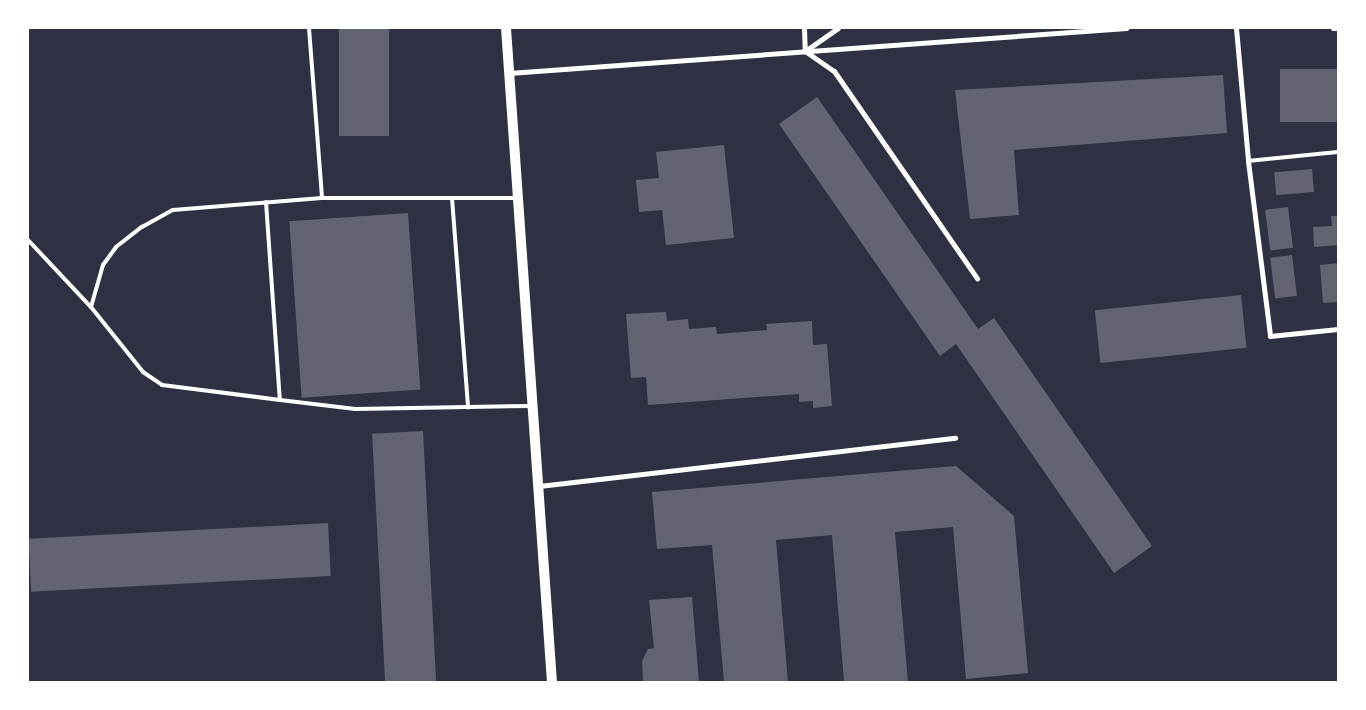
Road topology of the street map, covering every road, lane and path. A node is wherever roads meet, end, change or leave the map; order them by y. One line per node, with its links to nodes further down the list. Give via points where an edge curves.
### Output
1 (309, 28): 13 (lane)
2 (506, 28): 10 (main road)
3 (804, 28): 9 (street)
4 (838, 28): 9 (street)
5 (1126, 28): 9 (street)
6 (1236, 28): 12 (street)
7 (1333, 28): 8 (street)
8 (1338, 28)
9 (805, 51): 10 (street); 18 (street, via 834,71)
10 (510, 73): 15 (main road)
11 (1338, 152): 12 (lane)
12 (1248, 161): 20 (street, via 1270,336)
13 (322, 198): 14 (lane); 16 (lane)
14 (452, 198): 15 (lane); 23 (lane)
15 (518, 198): 22 (main road)
16 (266, 202): 19 (lane, via 173,210 142,227 116,247 103,266); 21 (lane)
17 (28, 240): 19 (lane)
18 (977, 278)
19 (91, 307): 21 (lane, via 143,372 162,386)
20 (1338, 329)
21 (280, 400): 23 (lane, via 355,409)
22 (533, 406): 23 (lane); 25 (main road)
23 (468, 407)
24 (955, 438): 25 (street)
25 (539, 486): 26 (main road)
26 (552, 682)

